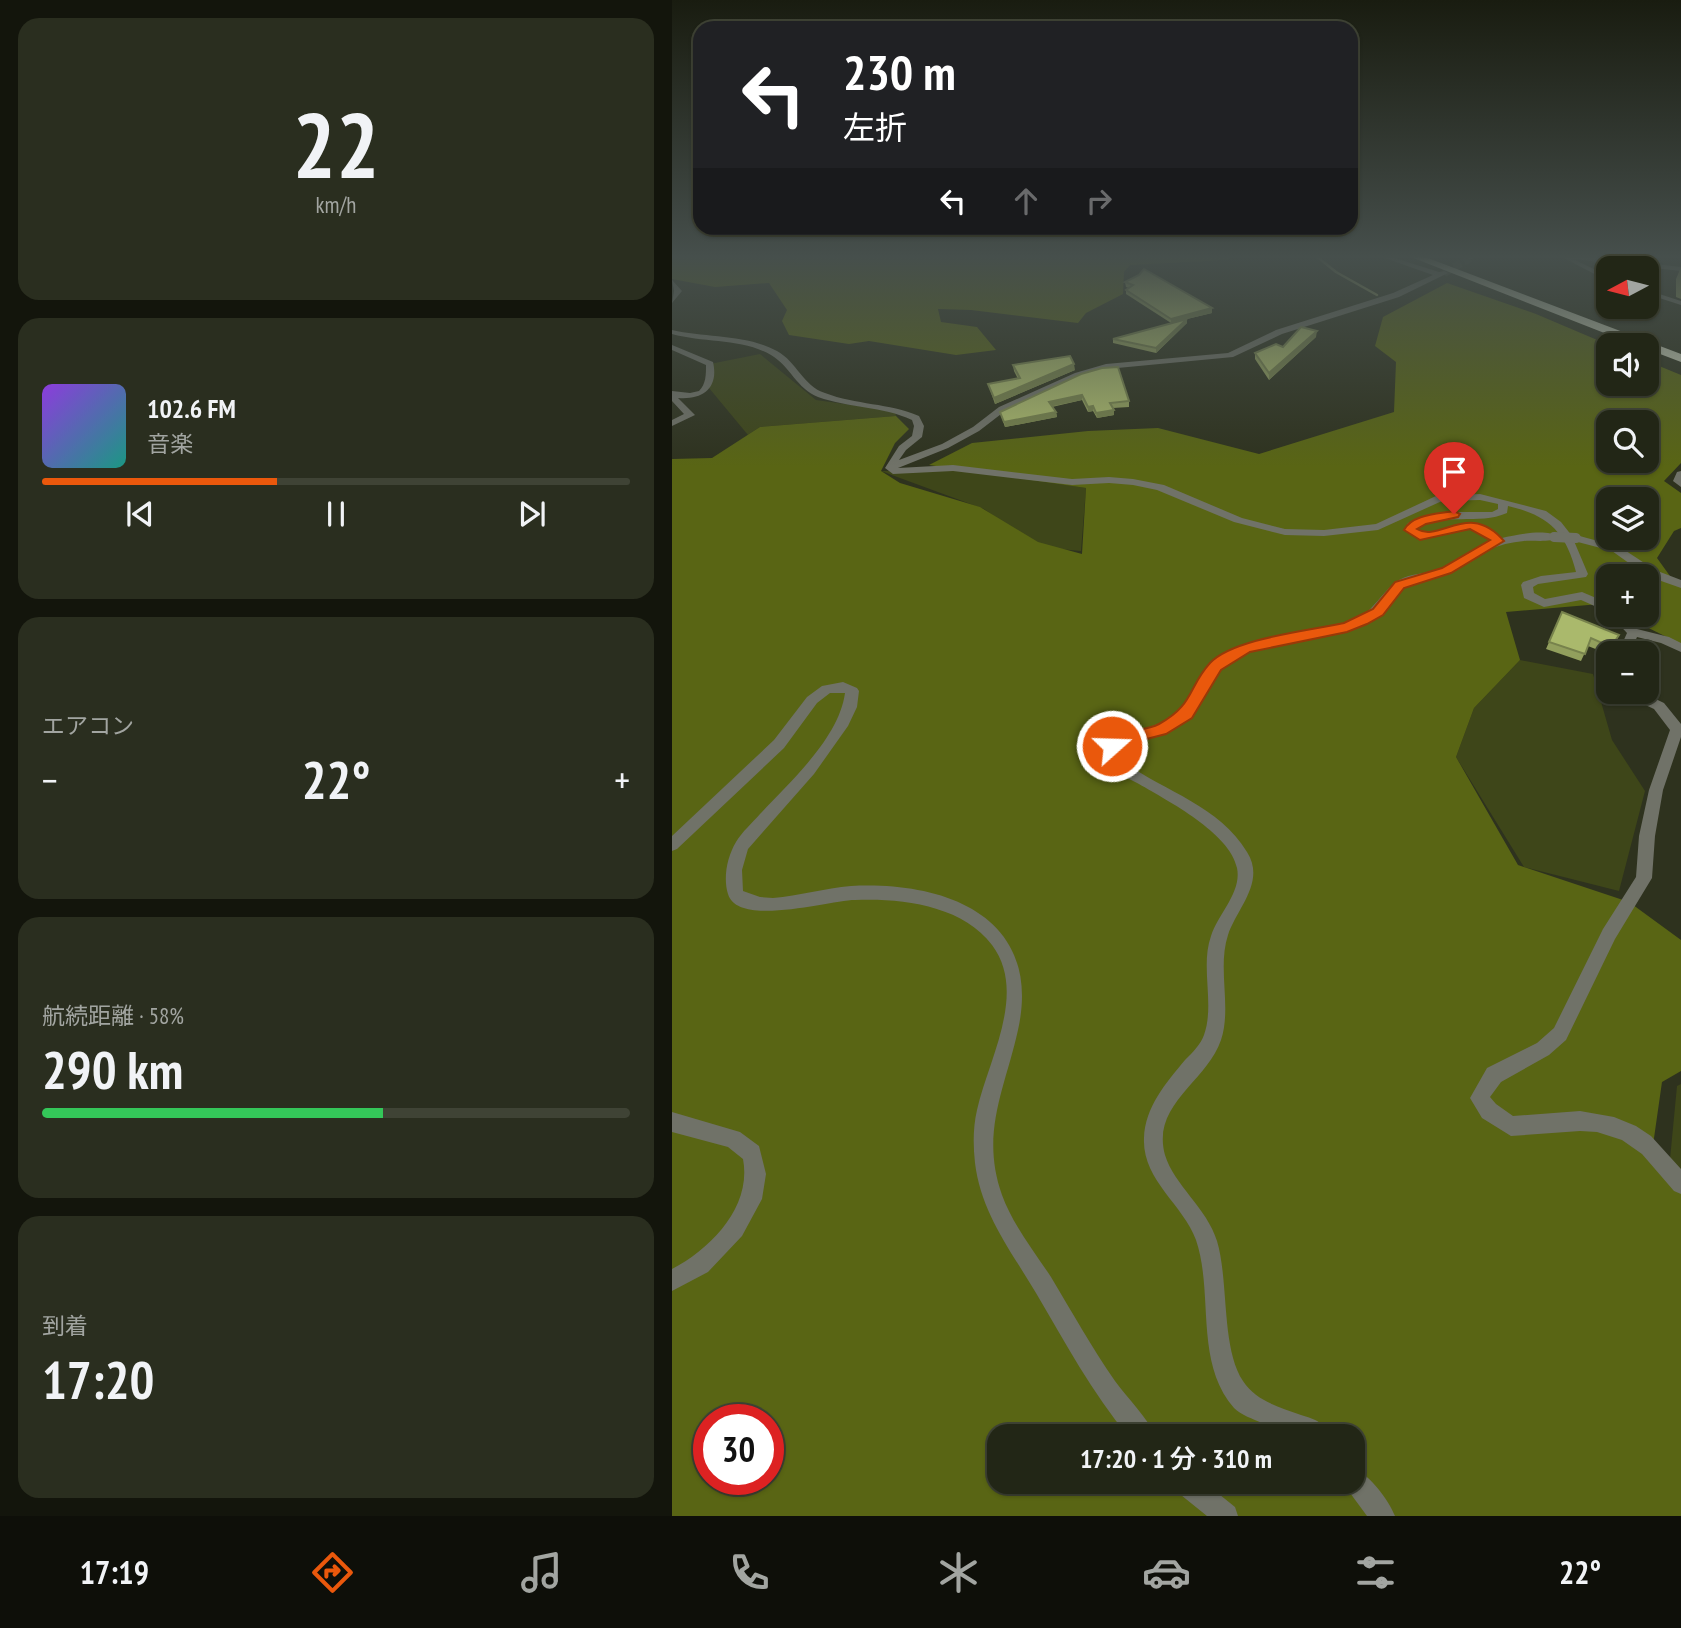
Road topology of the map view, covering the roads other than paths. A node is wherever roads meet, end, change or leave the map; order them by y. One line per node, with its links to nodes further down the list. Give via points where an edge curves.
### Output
1 (1299, 326): 8 (street, via 1230,355 1106,367 1078,375 1002,409 945,446)
2 (1596, 326): 5 (highway)
3 (672, 332): 8 (street, via 748,343 778,355 818,394 880,405 916,418 917,436 902,448)
4 (672, 347): 6 (street, via 710,365 711,377 705,392)
5 (1681, 358)
6 (672, 395): 7 (street, via 690,415)
7 (672, 423)
8 (890, 468): 11 (street, via 953,468 1072,482 1133,482 1160,487 1238,520 1285,532 1378,527 1440,498 1480,497)
9 (1681, 474): 10 (street)
10 (1681, 484)
11 (1503, 502): 12 (street, via 1503,511 1494,515 1442,516 1412,525 1410,530 1430,536 1472,525); 14 (street, via 1556,520 1580,565 1582,574 1573,578 1539,577 1527,585 1528,595 1544,603 1582,596)
12 (1498, 541): 13 (street, bridge, via 1576,538 1616,549 1651,573); 25 (street, via 1446,570 1400,585 1378,612 1362,621 1271,641 1236,654 1216,666 1187,714 1161,730 1122,740 1112,746 1108,757 1210,820 1240,851 1247,869 1243,890 1217,943 1212,1041 1167,1096 1155,1123 1152,1146 1166,1180 1186,1201 1205,1237 1212,1261 1223,1367 1244,1403)
13 (1681, 584)
14 (1596, 602)
15 (1628, 627): 16 (street)
16 (1633, 632): 17 (street); 18 (street)
17 (1630, 641)
18 (1681, 648)
19 (1655, 704): 22 (street, via 1677,729 1656,790 1644,878 1609,934 1560,1034 1543,1049 1493,1075 1479,1098 1511,1126 1569,1120 1614,1124 1644,1143)
20 (672, 845): 24 (street, via 779,744 812,700 827,689 852,691 849,716 828,747 741,845 733,880 736,895 747,903 762,905 892,892 974,917 1001,941 1011,961 1016,991 1011,1030 987,1108 983,1146 988,1182 1008,1228)
21 (672, 1122): 23 (street, via 733,1139 752,1153 756,1174 752,1199 735,1229 701,1265)
22 (1681, 1184)
23 (672, 1280)
24 (1132, 1424)
25 (1296, 1424)
26 (1199, 1494): 28 (street)
27 (1365, 1494): 29 (street)
28 (1226, 1516)
29 (1383, 1516)

